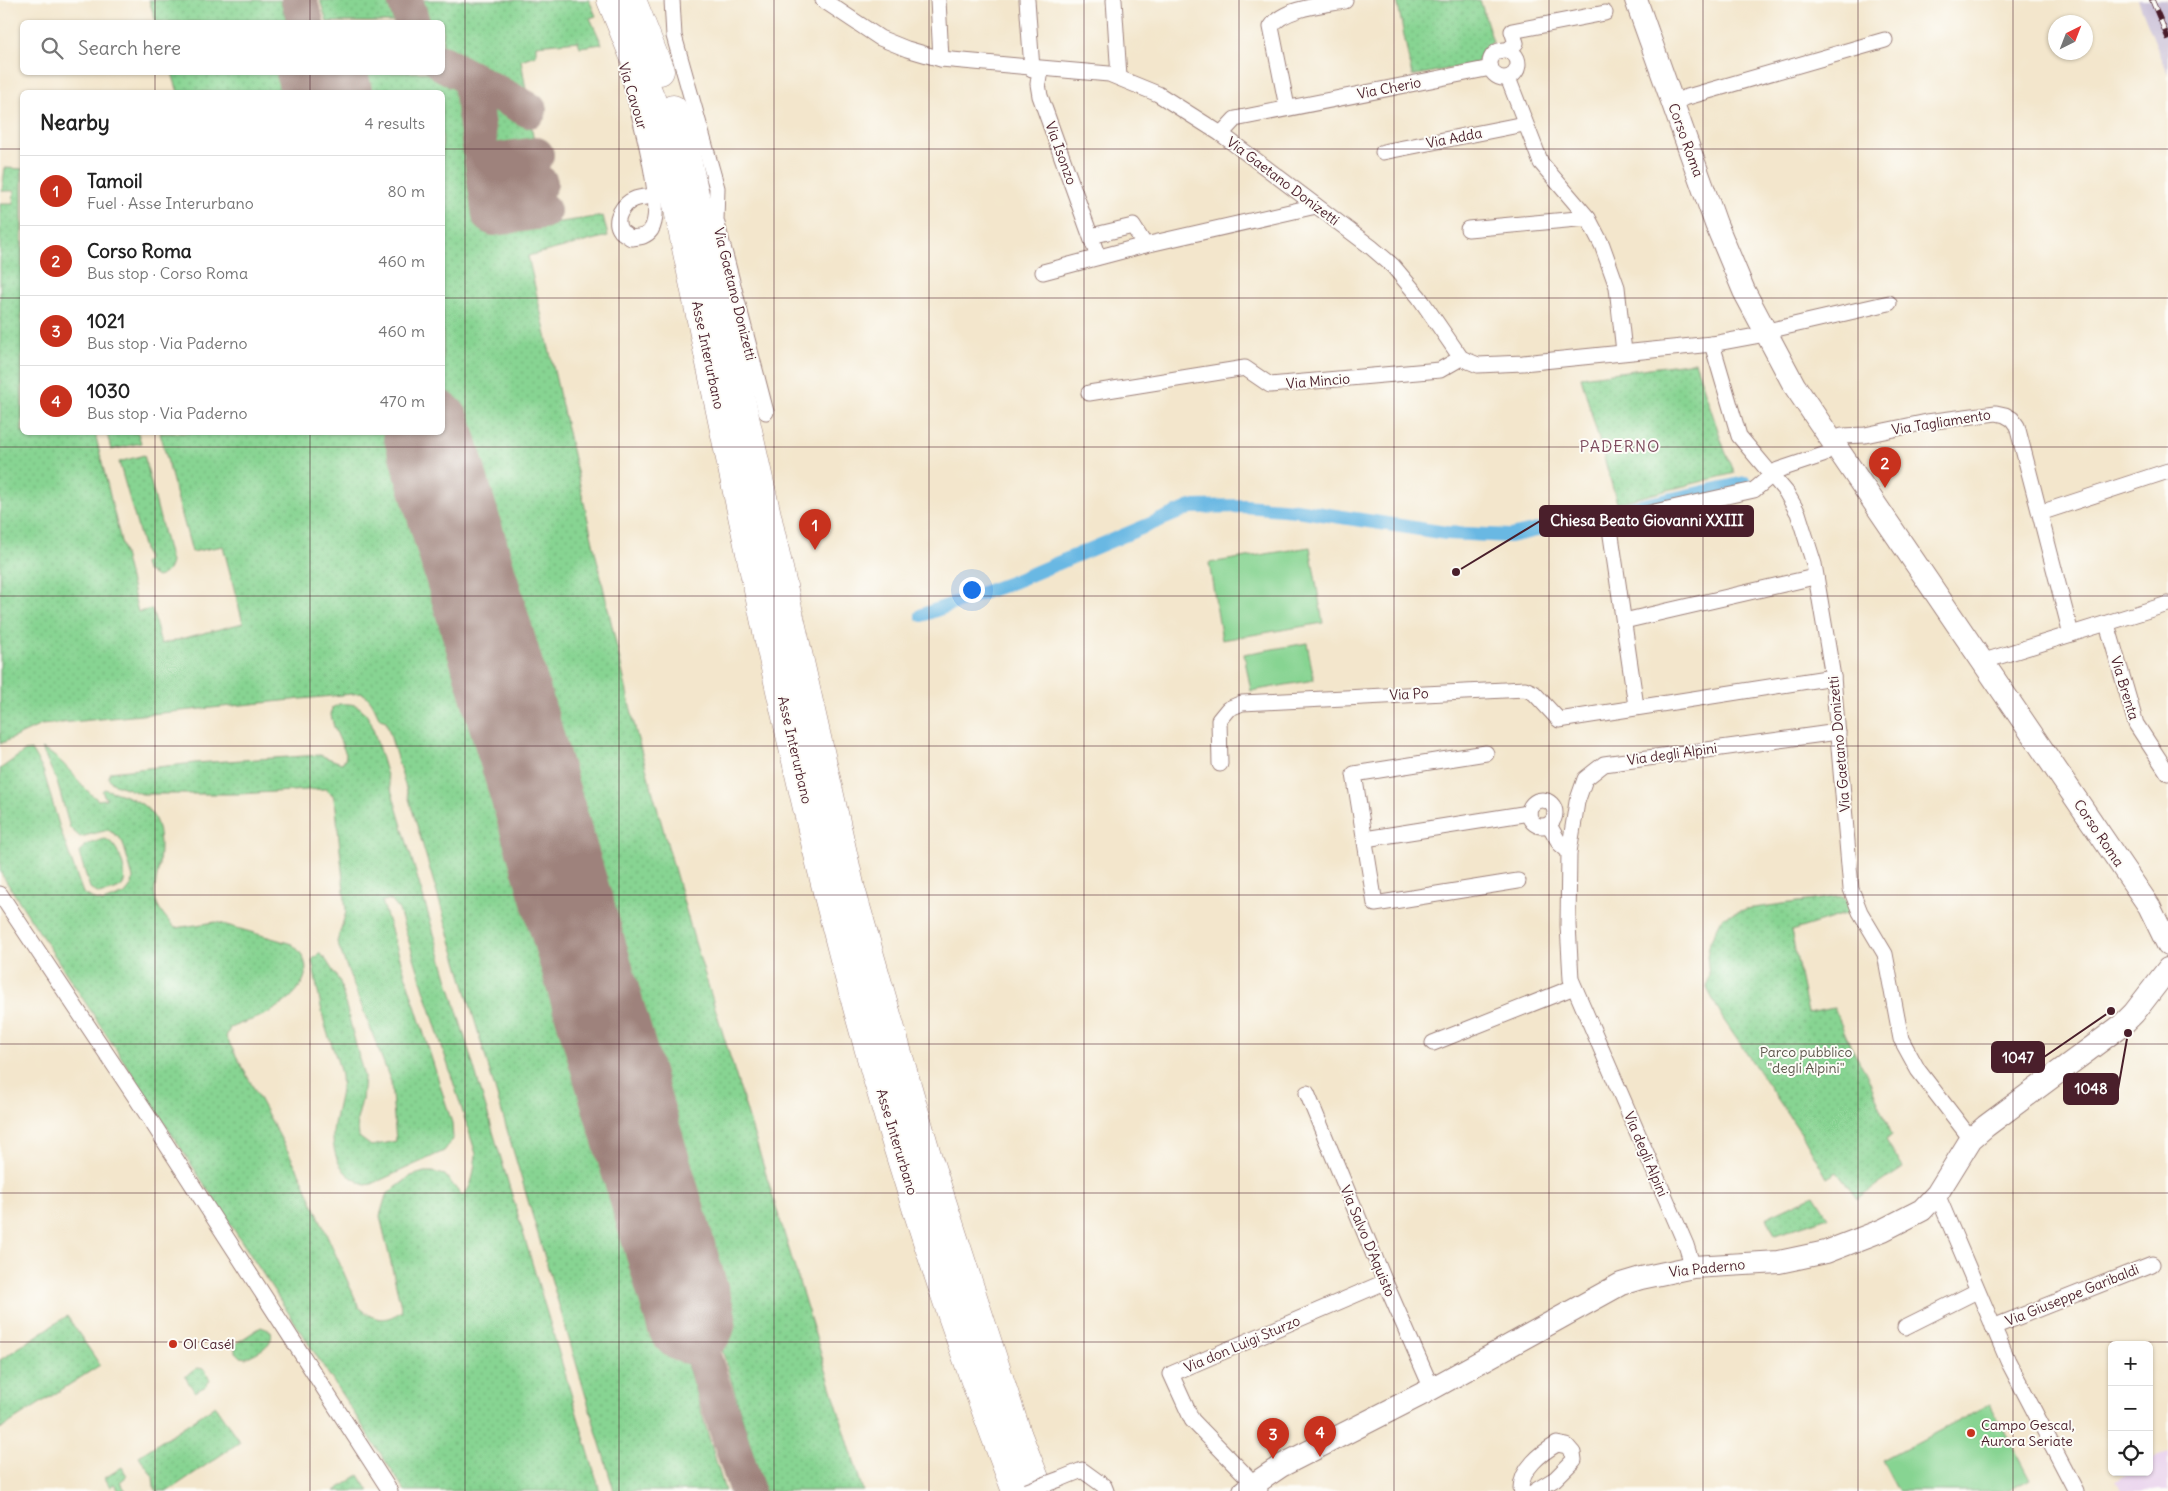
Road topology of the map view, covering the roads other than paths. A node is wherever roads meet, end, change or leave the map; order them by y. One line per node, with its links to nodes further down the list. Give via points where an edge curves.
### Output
1 (598, 0): 24 (street, Via Cavour, via 628,72 648,146)
2 (611, 0): 83 (highway, Asse Interurbano, via 652,101 667,157 759,593 828,896 859,1013 943,1290)
3 (632, 0): 80 (highway, Asse Interurbano, via 654,52 685,150 851,889 927,1155 1015,1427)
4 (672, 0): 38 (street, Via Gaetano Donizetti, via 674,36 717,188 716,220)
5 (938, 0): 14 (street)
6 (1027, 0): 16 (street, Via Isonzo)
7 (1114, 0): 17 (street)
8 (1636, 0): 19 (street, Corso Roma)
9 (1345, 1): 20 (street, via 1287,13 1276,19 1271,27)
10 (833, 3): 14 (street, Via Gaetano Donizetti, via 880,38)
11 (1605, 13): 13 (street, via 1512,31 1516,43)
12 (1884, 40): 19 (street)
13 (1508, 50): 15 (street, via 1494,54 1490,60); 18 (street, via 1515,54 1518,68)
14 (942, 59): 16 (street, Via Gaetano Donizetti)
15 (1491, 68): 18 (street, via 1494,74); 20 (street, Via Cherio)
16 (1036, 69): 17 (street, Via Gaetano Donizetti); 28 (street, Via Isonzo, via 1040,96)
17 (1119, 77): 22 (street, Via Gaetano Donizetti, via 1158,94)
18 (1508, 78): 21 (street)
19 (1673, 103): 33 (street, Corso Roma, via 1716,224)
20 (1287, 107): 22 (street, Via Cherio, via 1235,118)
21 (1524, 124): 23 (street, Via Adda); 26 (street, via 1541,163)
22 (1221, 134): 25 (street, Via Gaetano Donizetti)
23 (1383, 152)
24 (654, 196)
25 (1316, 206): 29 (street); 36 (street, Via Gaetano Donizetti, via 1393,266)
26 (1588, 218): 27 (street); 35 (street, via 1617,287)
27 (1468, 229)
28 (1091, 236): 29 (street, via 1133,226); 30 (street, Via Isonzo)
29 (1145, 245): 30 (street)
30 (1098, 257): 31 (street)
31 (1043, 272)
32 (1889, 302): 33 (street)
33 (1766, 334): 34 (street); 39 (street, Corso Roma)
34 (1712, 344): 35 (street); 41 (street, Via Gaetano Donizetti, via 1740,436)
35 (1624, 352): 36 (street, via 1495,366 1478,365)
36 (1461, 358): 37 (street, Via Mincio, via 1440,370 1270,385 1245,368)
37 (1089, 393)
38 (766, 412)
39 (1827, 448): 41 (street, Via Tagliamento, via 1778,470); 42 (street, Via Tagliamento, via 1842,436 1996,413 2005,415 2017,426); 48 (street, Corso Roma)
40 (2168, 471): 42 (street)
41 (1772, 476): 43 (street, Via Gaetano Donizetti, via 1798,513); 45 (street, Via Tagliamento, via 1754,490 1609,522)
42 (2040, 513): 47 (street, Via Tagliamento)
43 (1816, 578): 45 (street); 49 (street, Via Gaetano Donizetti)
44 (2168, 604): 46 (street)
45 (1624, 621): 50 (street)
46 (2107, 624): 47 (street); 54 (street, Via Brenta, via 2136,724)
47 (2072, 634): 48 (street)
48 (1981, 662): 61 (street, Corso Roma)
49 (1833, 676): 50 (street, Via Po); 51 (street, Via Gaetano Donizetti)
50 (1636, 706): 53 (street, Via Po, via 1559,720 1534,693 1525,689 1242,703 1228,709 1220,720)
51 (1838, 732): 58 (street, Via degli Alpini, via 1604,764 1585,779); 71 (street, Via Gaetano Donizetti, via 1851,888 1860,912 1885,954 1901,1039 1918,1070)
52 (1486, 752): 57 (street, via 1354,774)
53 (1220, 764)
54 (2168, 773)
55 (1528, 813): 56 (street, via 1535,825); 56 (street, via 1531,805 1546,800 1556,811); 57 (street)
56 (1550, 825): 58 (street, via 1560,844)
57 (1365, 839): 59 (street, via 1375,904)
58 (1569, 852): 66 (street, Via degli Alpini, via 1568,925 1570,979)
59 (1518, 881)
60 (0, 894): 82 (street)
61 (2149, 906): 62 (street, Corso Roma); 63 (street, Corso Roma)
62 (2168, 924)
63 (2168, 945)
64 (2168, 958): 65 (street)
65 (2168, 968): 68 (street, Via Paderno)
66 (1574, 987): 69 (street); 74 (street, Via degli Alpini)
67 (2168, 992): 68 (street, Via Paderno)
68 (2134, 1013): 71 (street, Via Paderno, via 2108,1037)
69 (1433, 1043)
70 (1307, 1093): 75 (street, Via Salvo D'Aquisto)
71 (1971, 1139): 72 (street, Via Paderno)
72 (1937, 1194): 74 (street, Via Paderno, via 1922,1210 1883,1230 1826,1252 1780,1262); 76 (street, Via Giuseppe Garibaldi)
73 (2152, 1264): 78 (street, Via Giuseppe Garibaldi)
74 (1693, 1267): 79 (street, Via Paderno, via 1621,1284)
75 (1385, 1282): 79 (street, Via Salvo D'Aquisto); 81 (street, Via don Luigi Sturzo, via 1172,1374 1192,1420)
76 (1977, 1291): 77 (street); 78 (street, Via Giuseppe Garibaldi)
77 (1905, 1327)
78 (1993, 1327): 86 (street, Via Giuseppe Garibaldi)
79 (1432, 1389): 81 (street, Via Paderno, via 1281,1466)
80 (1050, 1485): 84 (street, bridge); 85 (street, via 1082,1470)
81 (1253, 1488)
82 (390, 1491)
83 (1016, 1491)
84 (1027, 1491)
85 (1106, 1491)
86 (2076, 1491)

